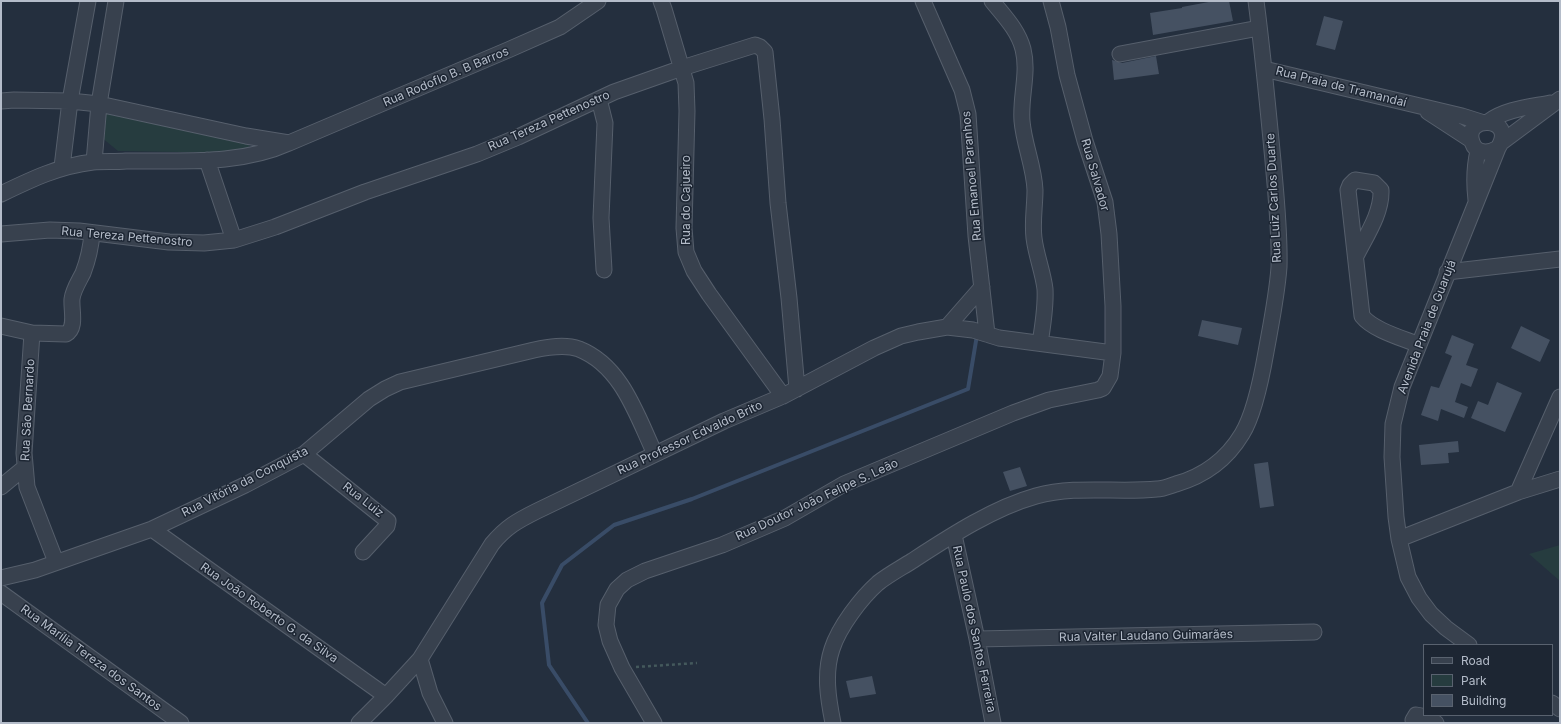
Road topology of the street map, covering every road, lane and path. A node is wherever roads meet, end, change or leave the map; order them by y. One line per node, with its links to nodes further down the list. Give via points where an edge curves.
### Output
1 (88, 1): 16 (street)
2 (116, 1): 17 (street)
3 (598, 1): 20 (street, Rua Rodoflo B. B Barros, via 547,32)
4 (661, 1): 11 (street, Rua do Cajueiro)
5 (923, 1): 35 (street, Rua Emanoel Paranhos, via 960,85 968,114)
6 (992, 1): 40 (street, via 1018,37 1026,64 1022,122 1034,182 1035,248 1045,289)
7 (1051, 1): 42 (street, Rua Salvador, via 1067,75 1105,202 1113,292)
8 (1256, 1): 9 (street, Rua Luiz Carlos Duarte)
9 (1260, 28): 10 (street); 12 (street, Rua Luiz Carlos Duarte)
10 (1120, 54)
11 (682, 68): 13 (street, Rua Tereza Pettenostro); 44 (street, Rua do Cajueiro, via 686,83 687,111 684,228 686,252 694,271 709,294); 44 (street, Rua Tereza Pettenostro, via 755,45 765,52 789,298)
12 (1264, 68): 18 (street, Rua Praia de Tramandaí); 53 (street, Rua Luiz Carlos Duarte, via 1277,204 1278,267 1263,370 1244,432 1227,454 1210,469 1188,481 1159,490 1094,489 1037,496 1004,508)
13 (599, 99): 30 (street, Rua Tereza Pettenostro, via 477,154); 33 (street, via 605,123 601,218)
14 (1558, 100): 19 (street, via 1496,116); 22 (street)
15 (1, 101): 16 (street)
16 (70, 101): 17 (street); 25 (street)
17 (99, 104): 20 (street); 24 (street)
18 (1418, 106): 19 (street, Rua Praia de Tramandaí); 21 (street, Rua Praia de Tramandaí)
19 (1485, 122): 21 (street, via 1475,126 1472,132); 22 (street, via 1495,124 1500,129)
20 (289, 143): 23 (street, Rua Rodoflo B. B Barros, via 253,156)
21 (1475, 145): 22 (street, via 1485,153 1492,152); 27 (street, Avenida Praia de Guarujá)
22 (1500, 146): 27 (street, Avenida Praia de Guarujá)
23 (207, 160): 24 (street, Rua Rodoflo B. B Barros); 30 (street)
24 (94, 162): 25 (street, Rua Rodoflo B. B Barros)
25 (62, 167): 26 (street, Rua Rodoflo B. B Barros)
26 (1, 194)
27 (1476, 201): 34 (street, Avenida Praia de Guarujá)
28 (92, 233): 29 (street, Rua Tereza Pettenostro, via 50,230); 30 (street, Rua Tereza Pettenostro, via 169,242 204,243); 38 (street, via 90,251 72,298 71,330 66,334)
29 (1, 234)
30 (234, 240)
31 (1356, 256): 41 (street, via 1362,316 1373,326)
32 (1560, 259): 34 (street)
33 (604, 270)
34 (1447, 272): 41 (street, Avenida Praia de Guarujá)
35 (982, 286): 37 (street); 39 (street, Rua Emanoel Paranhos)
36 (1, 326): 38 (street)
37 (948, 327): 39 (street, Rua Professor Edvaldo Brito); 44 (street, Rua Professor Edvaldo Brito, via 901,336)
38 (32, 333): 48 (street, Rua São Bernardo)
39 (987, 334): 40 (street, Rua Professor Edvaldo Brito, via 998,338)
40 (1040, 343): 42 (street, Rua Professor Edvaldo Brito)
41 (1419, 345): 54 (street, Avenida Praia de Guarujá, via 1402,387 1393,424 1392,457)
42 (1113, 354): 43 (street, Rua Salvador)
43 (1110, 376): 64 (street, Rua Doutor João Felipe S. Leão, via 1103,388 1049,400 1013,413 844,484 778,521 722,545 645,571 628,580 617,590 608,605 606,625)
44 (790, 392): 47 (street, Rua Professor Edvaldo Brito)
45 (1560, 398): 51 (street)
46 (304, 454): 47 (street, Rua Vitória da Conquista, via 369,399 400,382 554,346 579,349 598,359 614,374); 52 (street, Rua Vitória da Conquista); 55 (street, Rua Luiz, via 388,521 387,526)
47 (655, 454): 62 (street, Rua Professor Edvaldo Brito, via 537,511 503,532 492,544)
48 (24, 468): 50 (street); 56 (street, Rua São Bernardo, via 27,487)
49 (1560, 479): 51 (street)
50 (1, 487)
51 (1518, 492): 54 (street)
52 (152, 530): 56 (street, Rua Vitória da Conquista); 65 (street, Rua João Roberto G. da Silva)
53 (954, 535): 60 (street, Rua Paulo dos Santos Ferreira); 70 (street, Rua Luiz Carlos Duarte, via 878,583 839,632 827,667 828,698)
54 (1399, 539): 61 (street, Avenida Praia de Guarujá, via 1408,577 1419,598 1431,614)
55 (362, 552)
56 (56, 562): 57 (street, Rua Vitória da Conquista)
57 (1, 578)
58 (1, 593): 66 (street, Rua Marília Tereza dos Santos)
59 (1314, 632): 60 (street, Rua Valter Laudano Guimarães)
60 (977, 639): 71 (street, Rua Paulo dos Santos Ferreira)
61 (1468, 644)
62 (420, 660): 65 (street, Rua Professor Edvaldo Brito); 68 (street, via 430,693)
63 (697, 663): 64 (path)
64 (622, 668): 69 (street, Rua Doutor João Felipe S. Leão)
65 (386, 696): 67 (street, Rua Professor Edvaldo Brito)
66 (181, 723)
67 (359, 723)
68 (445, 723)
69 (654, 723)
70 (833, 723)
71 (993, 723)
72 (1414, 723): 73 (street, via 1416,715 1427,717)
73 (1436, 723)

